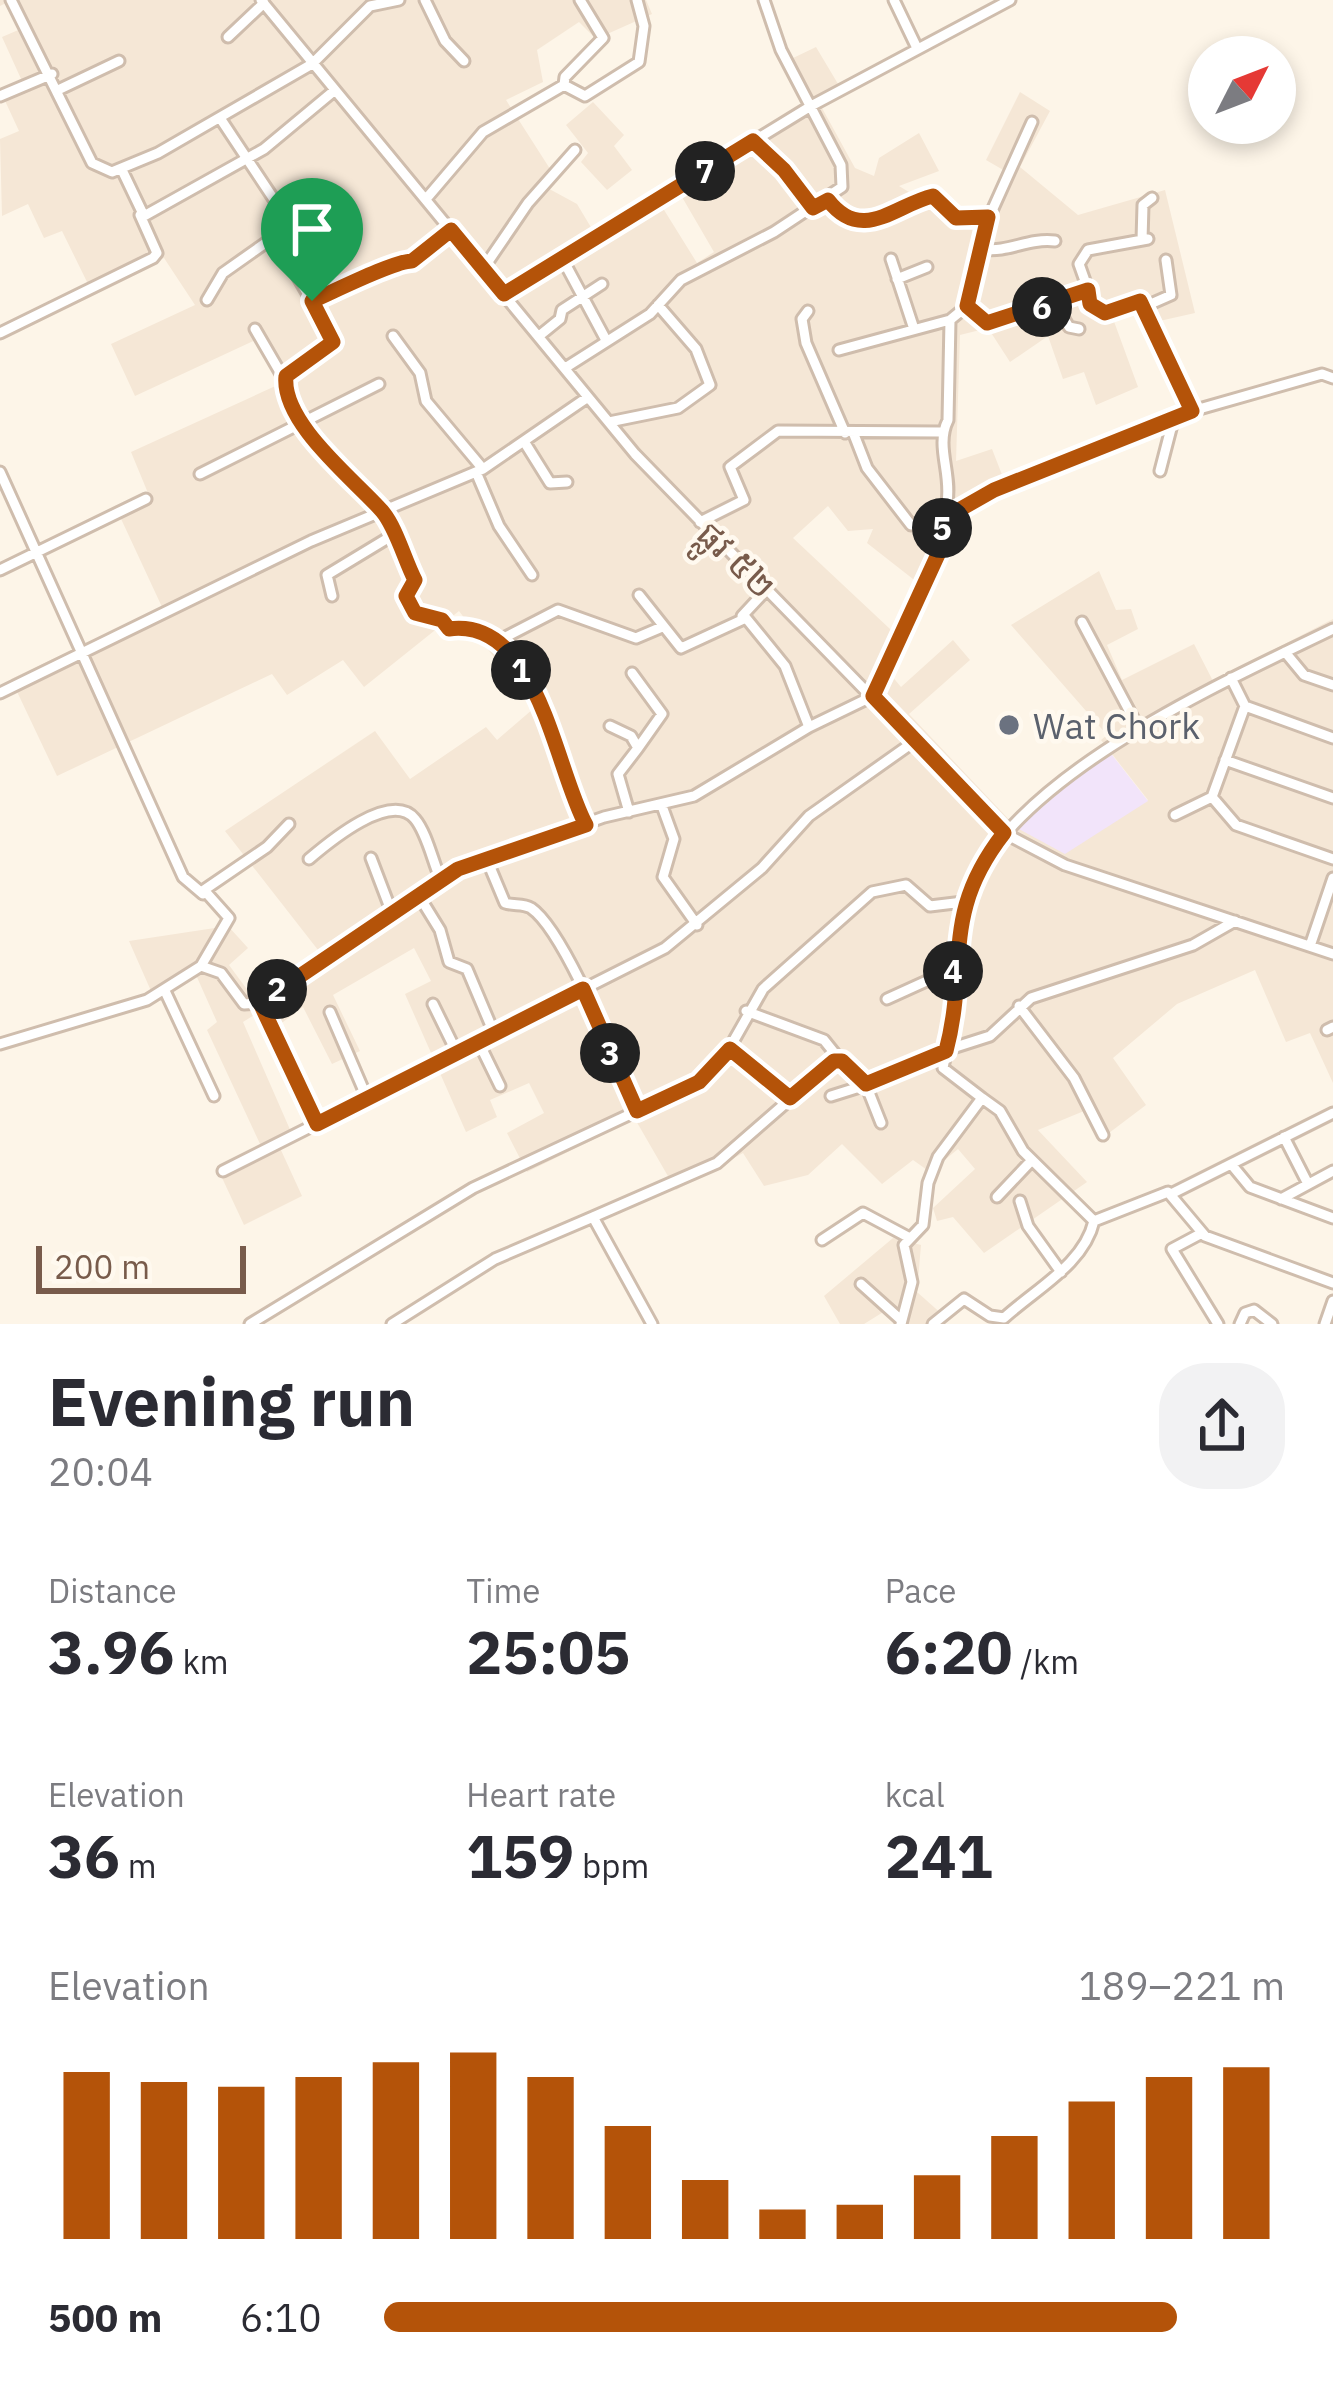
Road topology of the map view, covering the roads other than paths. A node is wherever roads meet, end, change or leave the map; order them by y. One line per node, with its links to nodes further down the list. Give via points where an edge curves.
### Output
1 (11, 0): 16 (street)
2 (399, 0): 10 (street)
3 (425, 0): 14 (street)
4 (580, 0): 17 (street, via 602,42 568,68)
5 (638, 0): 17 (street, via 639,62 592,96)
6 (764, 0): 21 (street)
7 (894, 0): 12 (street)
8 (1010, 0): 12 (street)
9 (263, 2): 11 (street); 15 (street, ផ្លូវ ៥២)
10 (371, 3): 15 (street)
11 (228, 37)
12 (916, 46): 21 (street)
13 (119, 62): 18 (street)
14 (464, 62)
15 (312, 64): 19 (street, ផ្លូវ ៥២); 22 (street)
16 (52, 74): 18 (street); 20 (street)
17 (564, 85): 29 (street, via 483,132)
18 (58, 90): 27 (street, via 96,167)
19 (335, 91): 26 (street); 29 (street, ផ្លូវ ៥២)
20 (0, 96)
21 (811, 106): 24 (street); 30 (street, via 843,172 842,187)
22 (220, 118): 26 (street); 27 (street)
23 (1032, 122): 33 (street)
24 (753, 141): 31 (street); 38 (street)
25 (575, 150): 42 (street)
26 (246, 160): 32 (street); 35 (street, via 281,210)
27 (122, 170): 32 (street)
28 (1152, 198): 45 (street, via 1143,205 1145,240 1083,254)
29 (426, 200): 34 (street, ផ្លូវ ៥២)
30 (828, 200): 31 (street); 33 (street, via 843,215 872,222 931,196 956,218)
31 (813, 208): 51 (street, via 698,269)
32 (140, 215): 59 (street, via 153,258)
33 (988, 217): 37 (street)
34 (451, 230): 42 (street, ផ្លូវ ៥២); 49 (street, via 412,261 398,260)
35 (281, 232): 48 (street, via 223,273); 49 (street)
36 (1055, 241): 37 (street)
37 (982, 249): 52 (street)
38 (562, 259): 46 (street); 47 (street)
39 (891, 259): 43 (street)
40 (1166, 260): 53 (street, via 1171,295)
41 (927, 267): 43 (street)
42 (483, 269): 46 (street, ផ្លូវ ៥២)
43 (897, 280): 56 (street)
44 (602, 284): 47 (street)
45 (1088, 290): 50 (street); 53 (street, via 1099,312 1137,299)
46 (504, 294): 61 (street, ផ្លូវ ៥២)
47 (583, 295): 61 (street); 62 (street)
48 (207, 300)
49 (312, 301): 66 (street, via 333,342)
50 (1054, 302): 52 (street, via 990,325); 58 (street)
51 (658, 305): 62 (street); 71 (street, via 696,350 709,389 678,408)
52 (967, 306): 55 (street)
53 (1146, 306): 69 (street)
54 (808, 310): 73 (street, via 806,343)
55 (950, 320): 56 (street); 74 (street, via 948,420)
56 (913, 326): 63 (street)
57 (255, 328): 66 (street)
58 (1079, 329)
59 (0, 333)
60 (393, 336): 76 (street, via 418,371 426,400)
61 (539, 337): 64 (street, ផ្លូវ ៥២)
62 (606, 340): 64 (street)
63 (839, 350)
64 (565, 368): 68 (street, ផ្លូវ ៥២)
65 (1329, 373): 69 (street)
66 (284, 379): 72 (street, via 285,398)
67 (379, 384): 72 (street)
68 (588, 397): 71 (street, ផ្លូវ ៥២); 75 (street)
69 (1192, 411): 70 (street)
70 (1174, 417): 77 (street); 83 (street)
71 (609, 422): 84 (street, ផ្លូវ ៥២)
72 (303, 423): 79 (street); 82 (street)
73 (849, 432): 74 (street); 83 (street, via 906,524); 84 (street, via 778,431 730,466 743,500)
74 (941, 432): 83 (street, via 949,476)
75 (525, 442): 76 (street); 80 (street, via 550,483)
76 (480, 470): 82 (street); 88 (street, via 499,526)
77 (1160, 471)
78 (0, 472): 86 (street)
79 (200, 475)
80 (567, 482)
81 (146, 499): 86 (street)
82 (380, 511): 85 (street); 97 (street)
83 (943, 519): 103 (street, via 940,550)
84 (700, 522): 89 (street, ផ្លូវ ៥២)
85 (393, 535): 90 (street, via 327,575); 96 (street, via 415,580 406,596 417,615)
86 (38, 554): 87 (street); 97 (street)
87 (0, 570)
88 (532, 575)
89 (768, 588): 92 (street); 103 (street, ផ្លូវ ៥២)
90 (332, 596)
91 (639, 596): 94 (street)
92 (742, 616): 94 (street, via 685,648); 106 (street, via 785,666)
93 (1082, 622): 107 (street)
94 (662, 627): 96 (street, via 636,638 559,610)
95 (1333, 629): 98 (street)
96 (496, 642): 118 (street, via 540,697)
97 (82, 652): 102 (street); 126 (street, via 183,877)
98 (1285, 652): 100 (street); 101 (street, via 1304,675)
99 (632, 673): 110 (street, via 662,714)
100 (1231, 678): 104 (street); 107 (street)
101 (1333, 685)
102 (0, 693)
103 (873, 696): 106 (street); 109 (street, ផ្លូវ ៥២)
104 (1245, 706): 108 (street); 111 (street)
105 (610, 727): 110 (street)
106 (809, 727): 114 (street, via 694,796)
107 (1139, 729): 119 (street)
108 (1333, 738)
109 (915, 741): 119 (street, ផ្លូវ ៥២); 132 (street, via 809,816)
110 (638, 748): 115 (street, via 618,773)
111 (1225, 760): 112 (street); 113 (street)
112 (1212, 797): 116 (street); 121 (street, via 1236,824)
113 (1333, 797)
114 (662, 806): 115 (street); 132 (street, via 674,839 663,878)
115 (629, 812): 118 (street)
116 (1174, 815)
117 (289, 824): 126 (street)
118 (586, 825): 123 (street)
119 (1004, 833): 128 (street); 131 (street, ផ្លូវ ៥២, via 1040,855)
120 (371, 858): 130 (street)
121 (1333, 859)
122 (309, 860): 125 (street, via 368,817 394,810 420,825)
123 (487, 860): 125 (street); 137 (street, via 505,904 526,904 538,914)
124 (1333, 878): 129 (street)
125 (441, 880): 127 (street)
126 (203, 894): 135 (street, via 229,918)
127 (419, 896): 130 (street); 145 (street, via 449,962 467,969)
128 (964, 902): 136 (street); 143 (street, via 934,907 905,885 876,890)
129 (1329, 905): 133 (street)
130 (392, 913): 140 (street)
131 (1235, 921): 133 (street, ផ្លូវ ៥២); 142 (street, via 1193,945)
132 (697, 925): 137 (street)
133 (1310, 946): 134 (street, ផ្លូវ ៥២)
134 (1333, 954)
135 (201, 965): 138 (street); 140 (street, via 221,974 244,1004)
136 (952, 969): 139 (street); 149 (street, via 956,1011)
137 (583, 989): 145 (street); 159 (street)
138 (165, 991): 147 (street); 154 (street)
139 (887, 999)
140 (260, 1003): 162 (street)
141 (433, 1004): 150 (street)
142 (1019, 1006): 149 (street, via 990,1036); 163 (street, via 1074,1078)
143 (746, 1011): 148 (street); 151 (street, via 819,1037)
144 (331, 1012): 156 (street)
145 (494, 1033): 146 (street)
146 (478, 1041): 150 (street); 153 (street)
147 (0, 1044)
148 (730, 1049): 157 (street); 159 (street, via 699,1082)
149 (946, 1051): 152 (street); 158 (street, via 944,1071)
150 (456, 1052): 156 (street)
151 (840, 1060): 152 (street); 157 (street)
152 (866, 1084): 155 (street); 161 (street)
153 (500, 1086)
154 (214, 1096)
155 (831, 1096)
156 (367, 1097): 162 (street)
157 (790, 1098): 174 (street, via 717,1163)
158 (982, 1098): 165 (street); 178 (street, via 938,1157 923,1225)
159 (637, 1111): 185 (street, via 473,1188)
160 (1332, 1114): 164 (street)
161 (881, 1123)
162 (317, 1124): 167 (street)
163 (1103, 1135)
164 (1284, 1137): 166 (street); 169 (street)
165 (1032, 1160): 171 (street); 176 (street)
166 (1231, 1164): 170 (street); 172 (street, via 1245,1184)
167 (223, 1171)
168 (1333, 1171): 169 (street)
169 (1308, 1184): 172 (street)
170 (1171, 1194): 176 (street); 177 (street)
171 (997, 1197)
172 (1280, 1198): 175 (street)
173 (1020, 1201): 180 (street)
174 (593, 1217): 186 (street, via 495,1258); 187 (street)
175 (1333, 1218)
176 (1094, 1221): 180 (street, via 1076,1261)
177 (1202, 1233): 181 (street); 189 (street, via 1172,1249)
178 (908, 1237): 179 (street, via 863,1213); 184 (street, via 912,1282)
179 (822, 1240)
180 (1061, 1272): 188 (street, via 1004,1318 964,1299)
181 (1333, 1283)
182 (861, 1284): 184 (street)
183 (1333, 1301): 192 (street)
184 (900, 1322)
185 (250, 1324)
186 (392, 1324)
187 (652, 1324)
188 (933, 1324)
189 (1218, 1324)
190 (1240, 1324): 191 (street, via 1254,1310)
191 (1272, 1324)
192 (1324, 1324)

